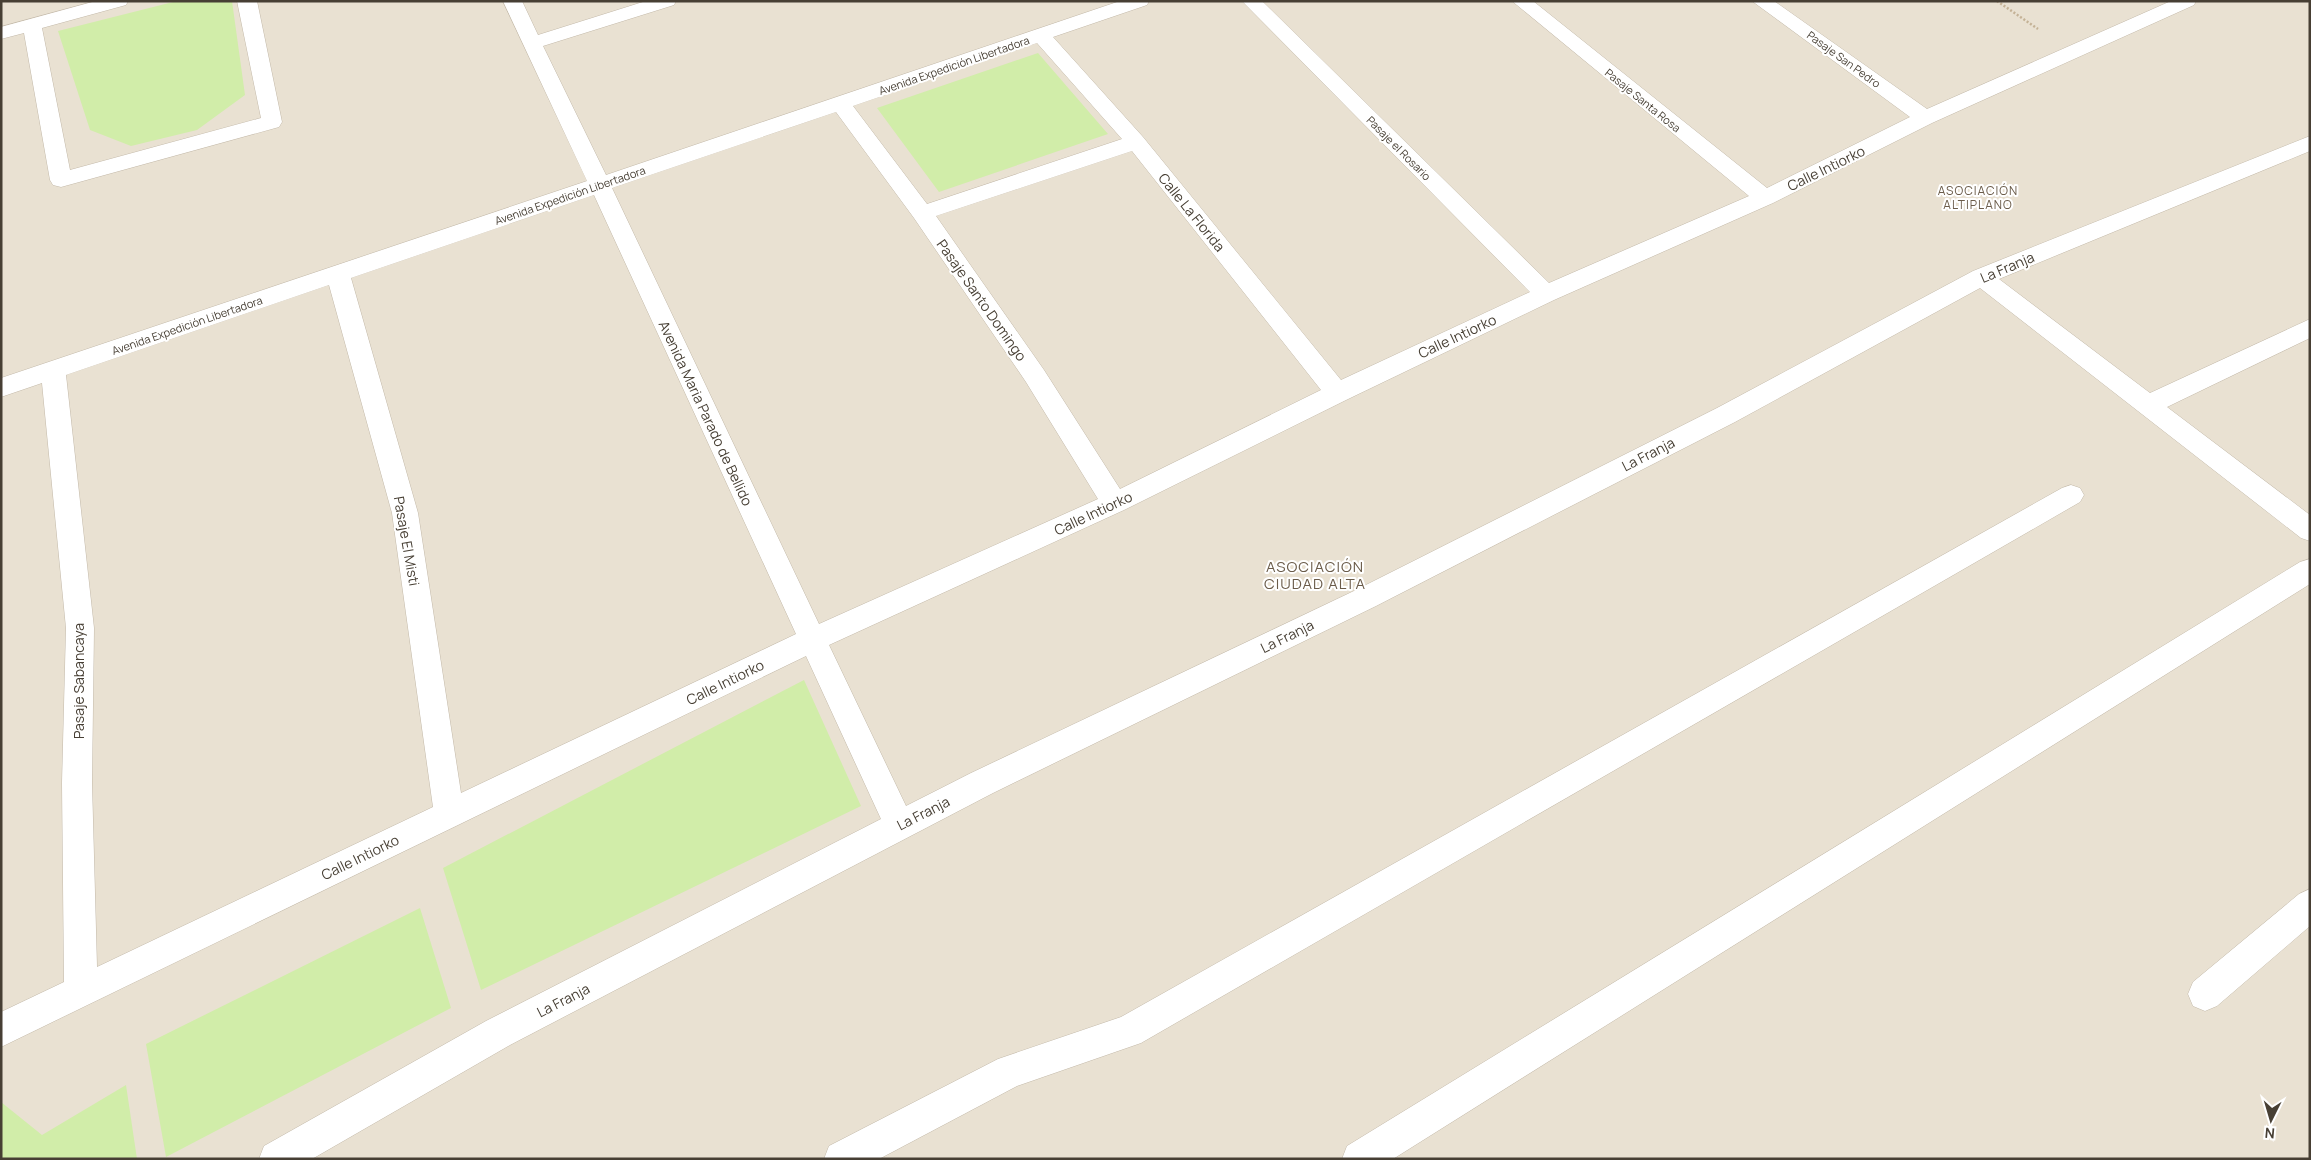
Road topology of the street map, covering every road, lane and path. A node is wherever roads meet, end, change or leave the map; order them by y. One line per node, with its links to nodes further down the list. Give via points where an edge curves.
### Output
1 (119, 1): 11 (street)
2 (247, 1): 11 (street, via 272,122 61,180)
3 (512, 1): 14 (street, Avenida Maria Parado de Bellido)
4 (667, 1): 14 (street)
5 (1140, 1): 13 (street, Avenida Expedición Libertadora)
6 (1251, 1): 25 (street, Pasaje el Rosario)
7 (1522, 1): 21 (street, Pasaje Santa Rosa)
8 (1761, 1): 17 (street, Pasaje San Pedro)
9 (1997, 1): 15 (path)
10 (2187, 1): 15 (street, Calle Intiorko)
11 (32, 25): 12 (street)
12 (1, 33)
13 (1041, 35): 16 (street, Avenida Expedición Libertadora); 18 (street, Calle La Florida)
14 (532, 43): 20 (street, Avenida Maria Parado de Bellido)
15 (2073, 52): 17 (street, Calle Intiorko)
16 (840, 103): 20 (street, Avenida Expedición Libertadora); 22 (street, Pasaje Santo Domingo)
17 (1925, 118): 21 (street, Calle Intiorko)
18 (1136, 142): 22 (street); 29 (street, Calle La Florida)
19 (2310, 142): 24 (street, La Franja)
20 (600, 185): 23 (street, Avenida Expedición Libertadora); 35 (street, Avenida Maria Parado de Bellido)
21 (1765, 198): 25 (street, Calle Intiorko)
22 (922, 213): 32 (street, Pasaje Santo Domingo, via 1035,376)
23 (338, 274): 27 (street, Avenida Expedición Libertadora); 36 (street, Pasaje El Misti, via 404,514)
24 (1981, 277): 30 (street); 37 (street, La Franja, via 1726,415 1366,598)
25 (1546, 294): 29 (street, Calle Intiorko)
26 (2310, 328): 30 (street)
27 (52, 371): 28 (street, Avenida Expedición Libertadora); 39 (street, Pasaje Sabancaya, via 80,628 77,783)
28 (1, 388)
29 (1337, 393): 32 (street, Calle Intiorko)
30 (2148, 405): 33 (street)
31 (2071, 495): 43 (street, via 1129,1031 1010,1071)
32 (1115, 503): 35 (street, Calle Intiorko)
33 (2310, 530)
34 (2310, 570): 44 (street)
35 (812, 640): 36 (street, Calle Intiorko); 37 (street, Avenida Maria Parado de Bellido)
36 (448, 814): 39 (street, Calle Intiorko)
37 (899, 826): 42 (street, La Franja, via 498,1033)
38 (2310, 905): 40 (street)
39 (81, 992): 41 (street, Calle Intiorko)
40 (2205, 994)
41 (1, 1030)
42 (281, 1158)
43 (842, 1159)
44 (1360, 1159)

